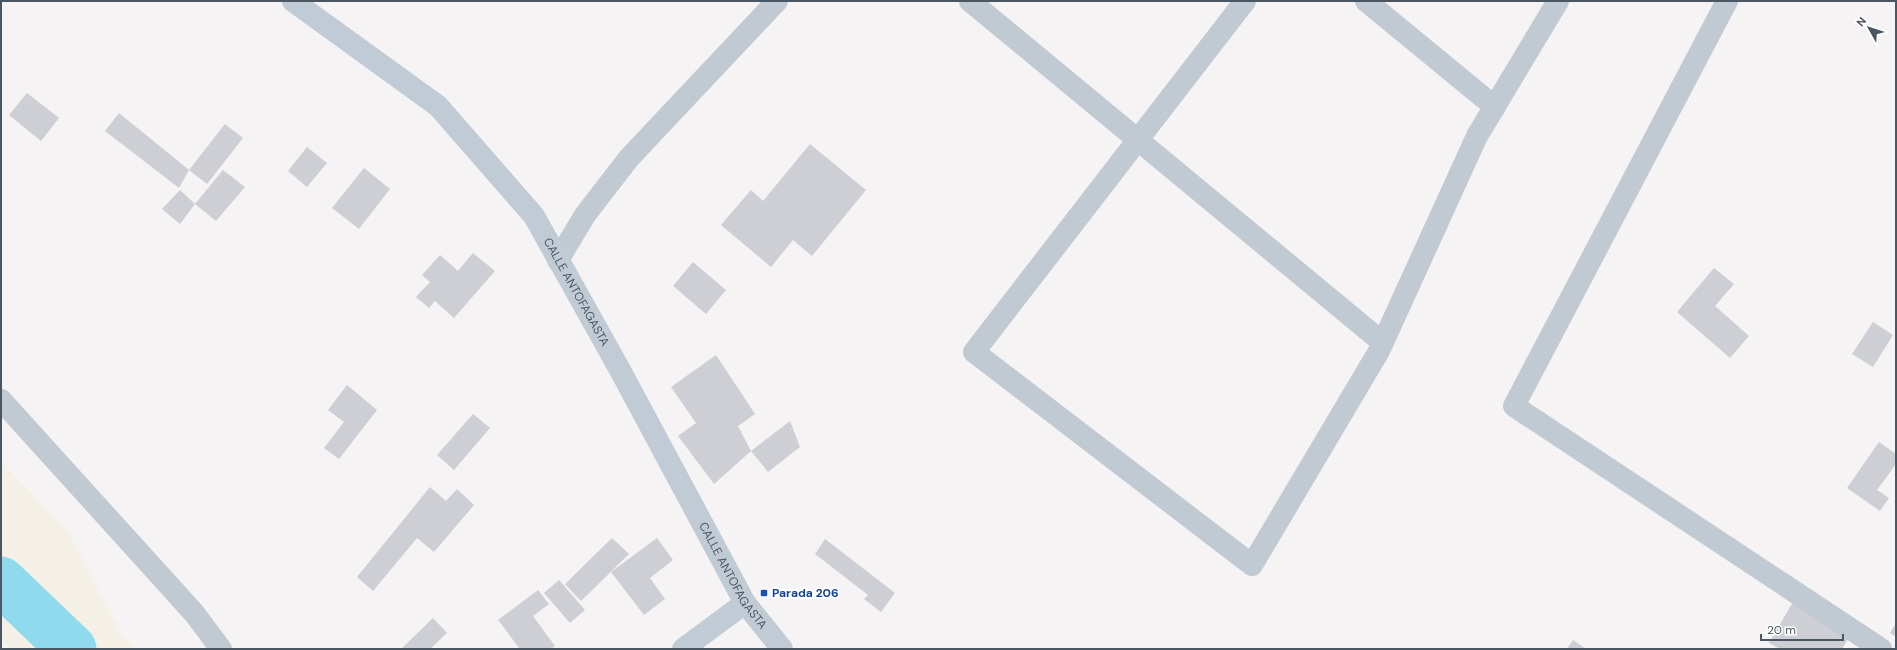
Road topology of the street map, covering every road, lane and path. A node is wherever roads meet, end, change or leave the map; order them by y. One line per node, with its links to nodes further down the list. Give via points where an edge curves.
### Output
1 (293, 1): 10 (main road, CALLE ANTOFAGASTA, via 438,106 534,216)
2 (777, 1): 10 (street, via 629,158 585,215)
3 (970, 1): 9 (street)
4 (1245, 1): 9 (street)
5 (1366, 1): 8 (street)
6 (1558, 1): 8 (street)
7 (1727, 1): 17 (street, via 1514,406)
8 (1495, 107): 11 (street, via 1477,136)
9 (1138, 139): 11 (street); 11 (street, via 974,352 1252,565)
10 (558, 260): 13 (main road, CALLE ANTOFAGASTA)
11 (1382, 342)
12 (1, 400): 14 (street, via 194,613)
13 (745, 603): 15 (main road); 16 (main road, CALLE ANTOFAGASTA)
14 (221, 649)
15 (683, 649)
16 (782, 649)
17 (1882, 649)

